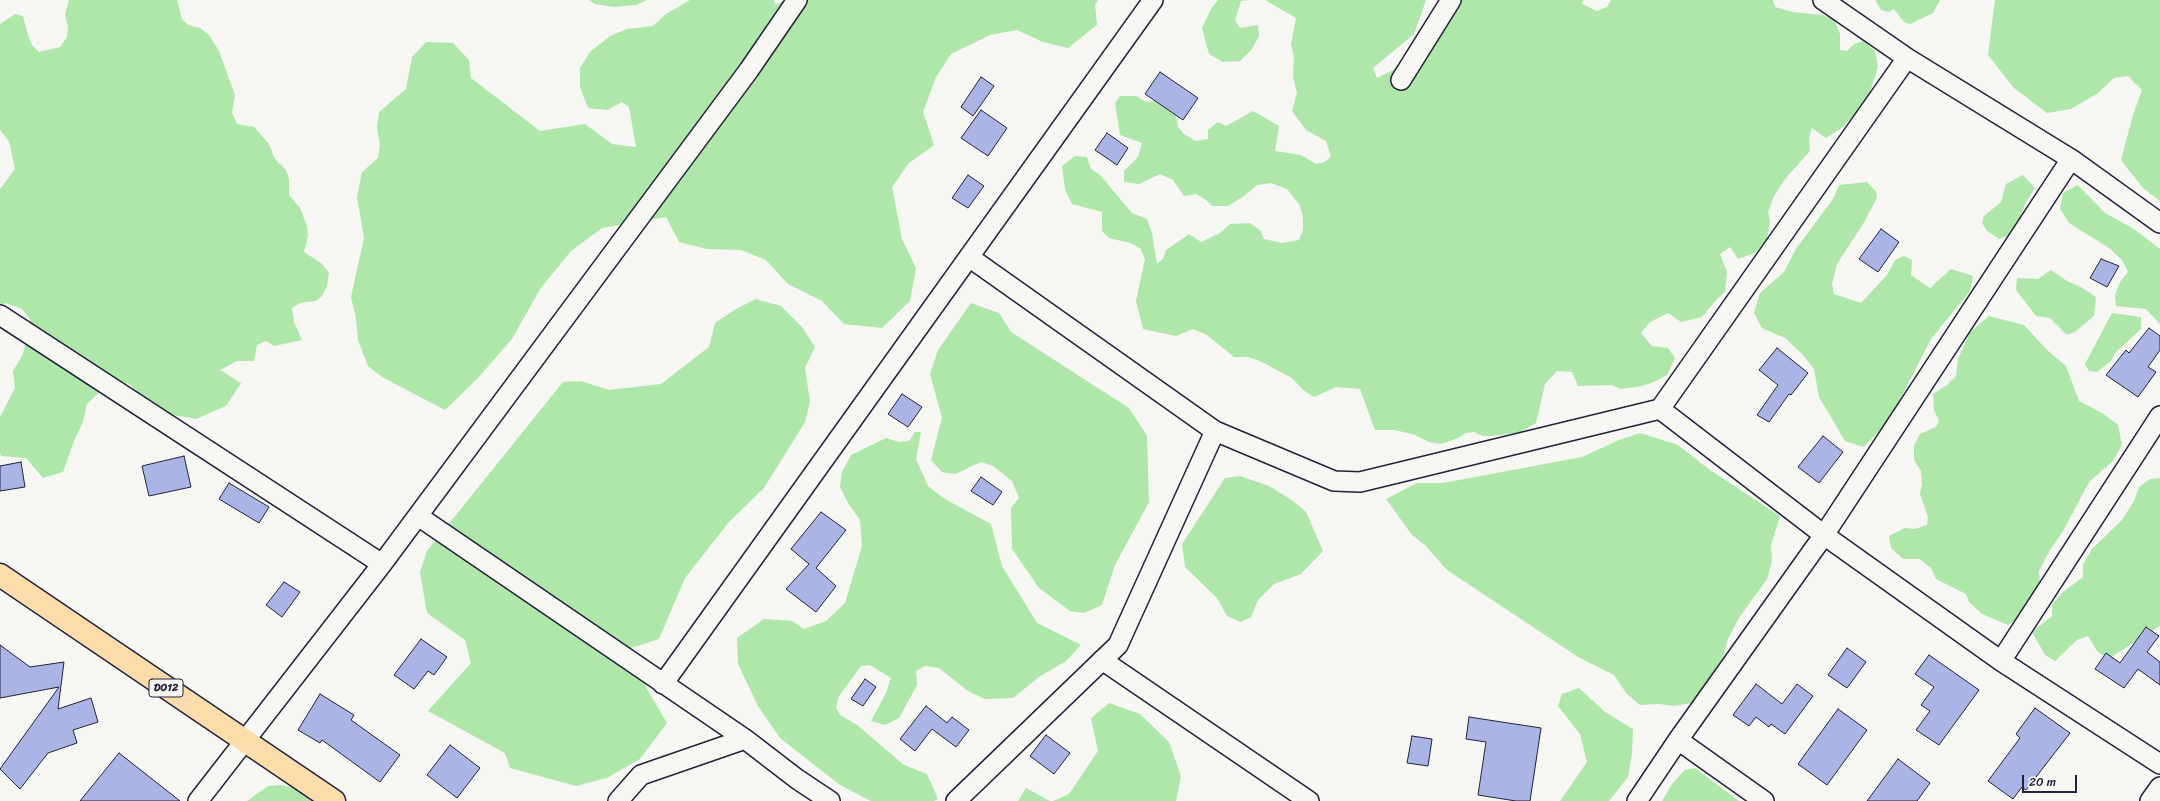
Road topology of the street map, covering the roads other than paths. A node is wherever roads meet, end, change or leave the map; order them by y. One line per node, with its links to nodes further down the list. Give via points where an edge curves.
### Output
1 (796, 0): 14 (street, via 748,70)
2 (1153, 0): 9 (street)
3 (1451, 0): 6 (street)
4 (1823, 0): 5 (street)
5 (1908, 58): 7 (street); 11 (street)
6 (1401, 80)
7 (2070, 159): 8 (street); 15 (street)
8 (2160, 224)
9 (969, 257): 13 (street); 20 (street)
10 (0, 316): 16 (street)
11 (1660, 409): 13 (street, via 1360,482 1334,481); 15 (street)
12 (2160, 416): 19 (street)
13 (1215, 431): 18 (street, via 1118,645)
14 (418, 516): 16 (street); 20 (street)
15 (1824, 535): 19 (street); 22 (street)
16 (382, 564): 23 (street)
17 (0, 575): 23 (main road, D012)
18 (1102, 660): 30 (street); 31 (street)
19 (2001, 661): 24 (street)
20 (663, 684): 21 (street)
21 (745, 739): 28 (street, via 641,775); 29 (street)
22 (1678, 740): 32 (street); 33 (street)
23 (243, 741): 26 (street); 27 (main road, D012)
24 (2160, 764)
25 (2160, 787): 34 (street)
26 (198, 801)
27 (334, 801)
28 (618, 801)
29 (830, 801)
30 (956, 801)
31 (1309, 801)
32 (1637, 801)
33 (1764, 801)
34 (2150, 801)

